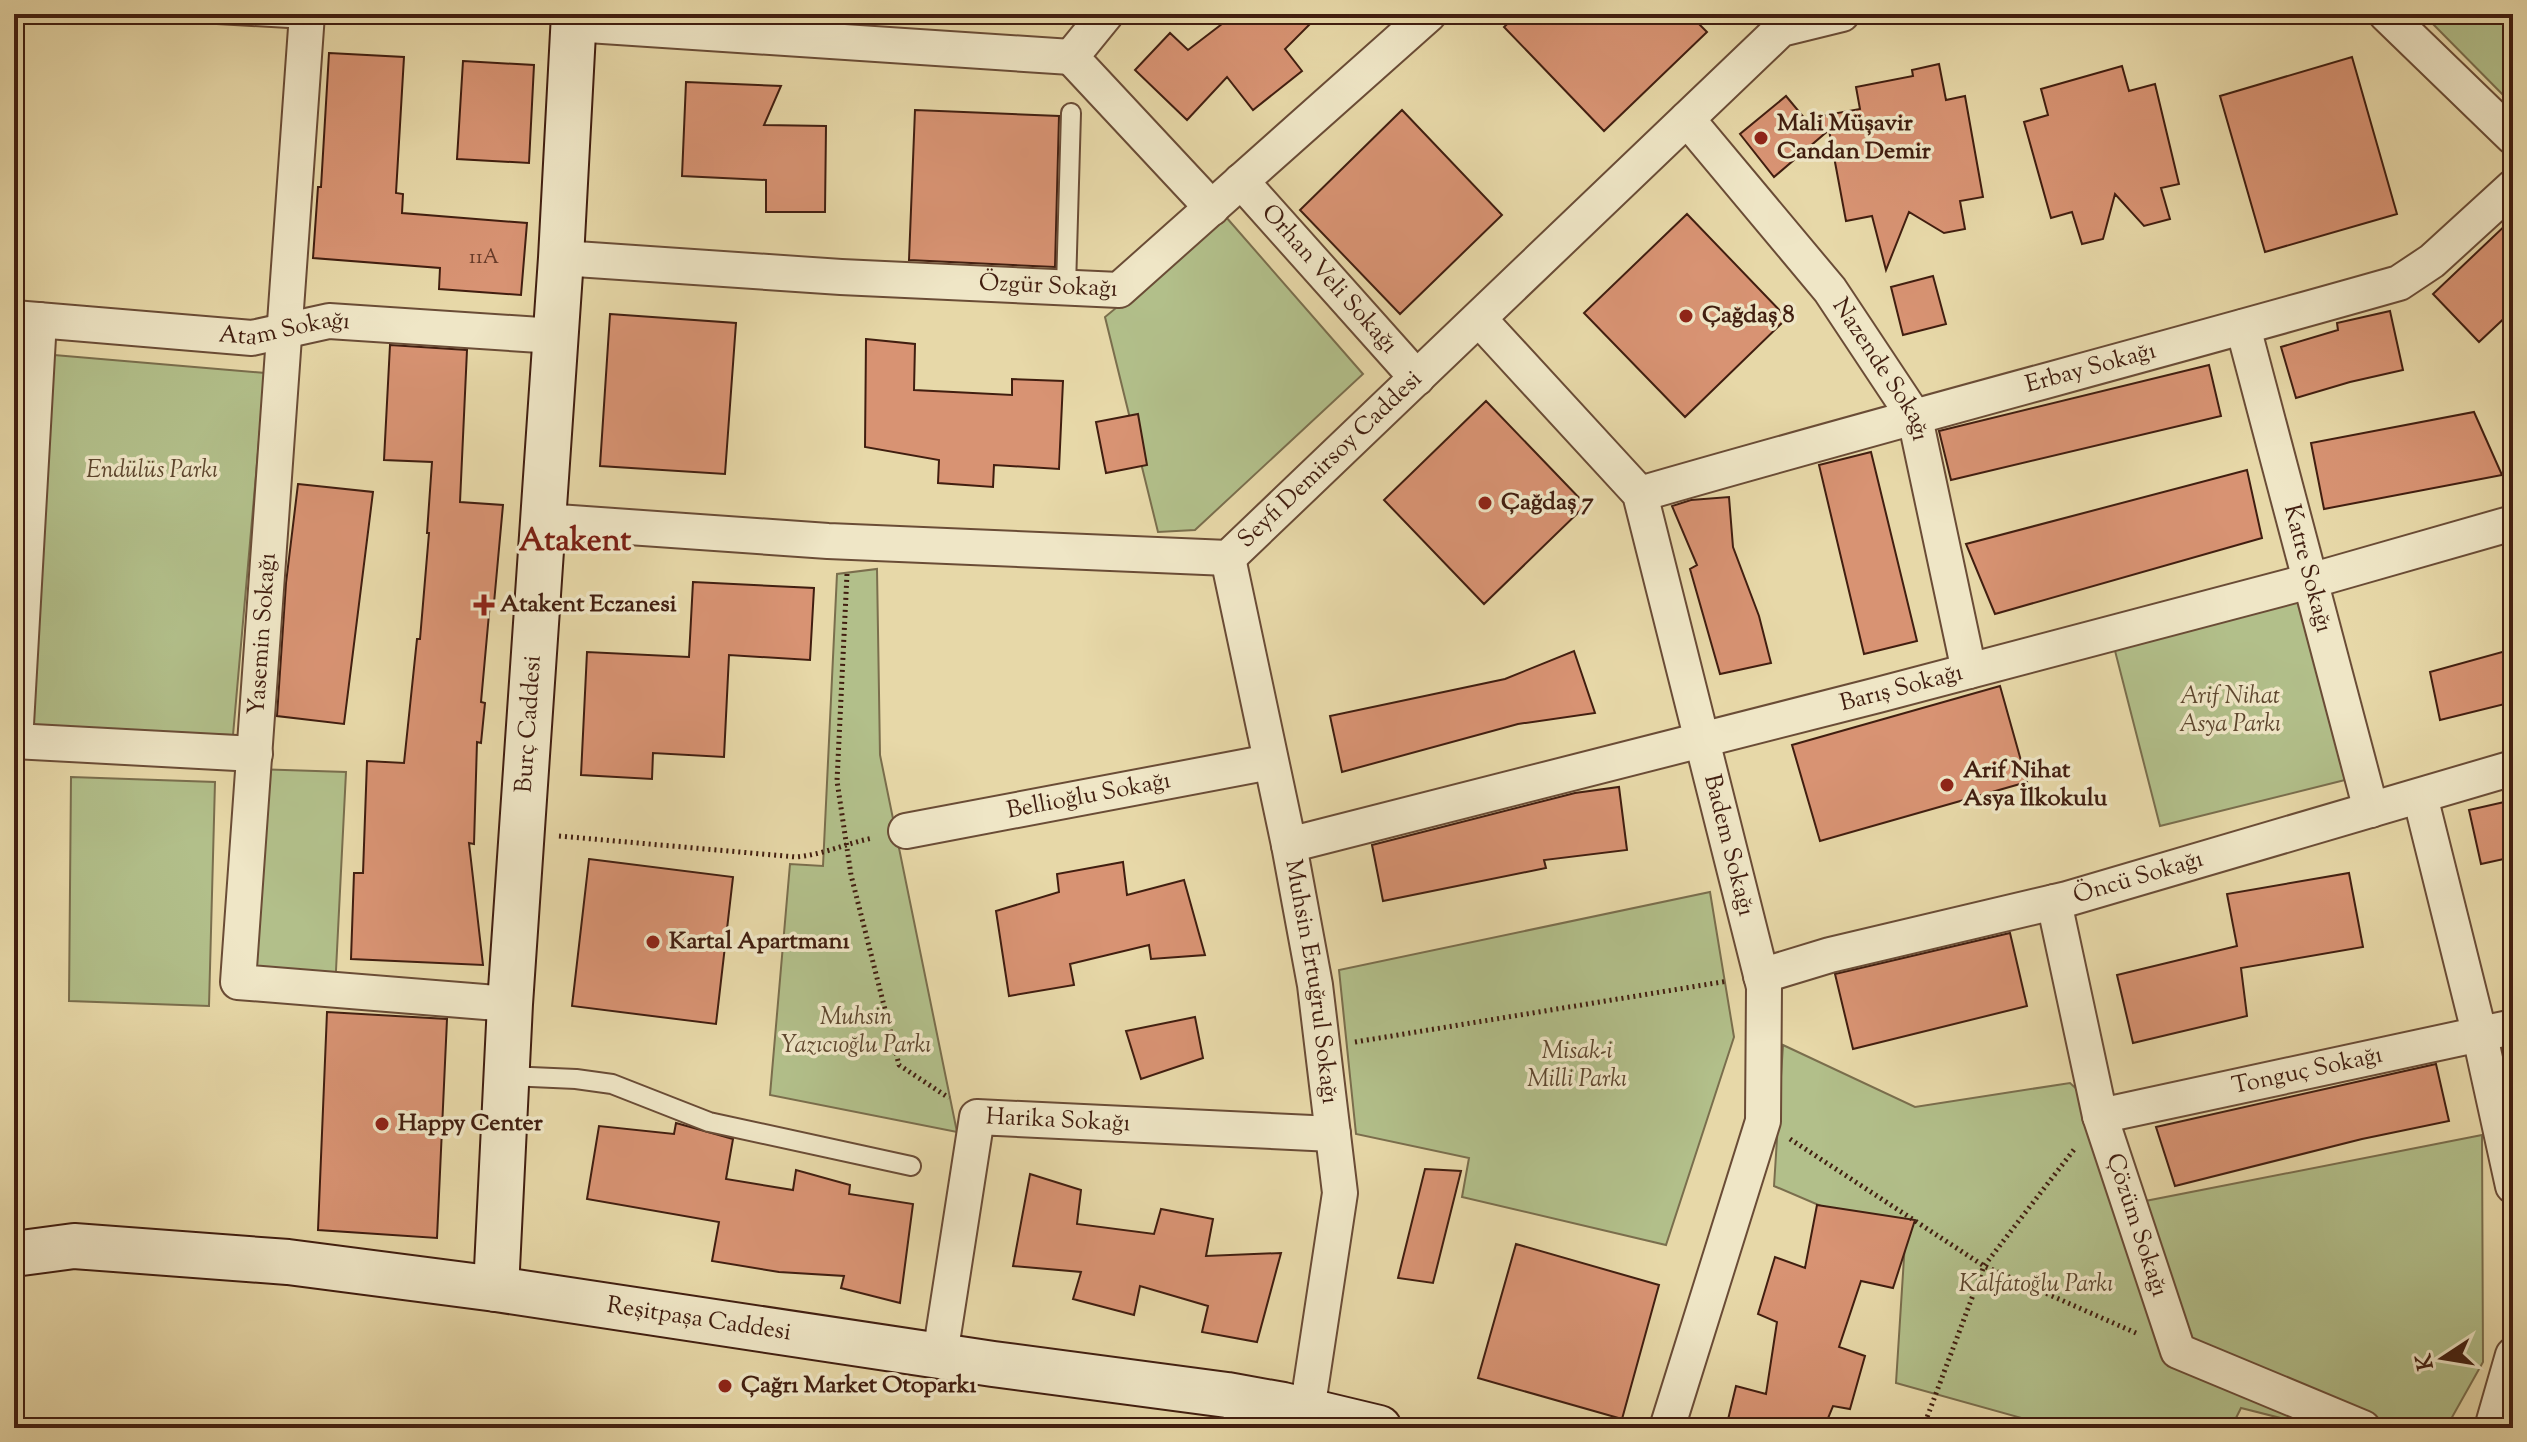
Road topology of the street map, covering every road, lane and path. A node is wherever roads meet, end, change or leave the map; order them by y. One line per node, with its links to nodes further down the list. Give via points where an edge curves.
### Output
1 (217, 14): 6 (lane)
2 (1106, 14): 9 (street)
3 (1429, 14): 13 (street, Özgür Sokağı)
4 (1842, 14): 8 (street, Seyfi Demirsoy Caddesi)
5 (2386, 14): 12 (street)
6 (306, 17): 21 (street, Yasemin Sokağı)
7 (574, 19): 9 (street); 16 (street, Burç Caddesi)
8 (1777, 22): 11 (street, Seyfi Demirsoy Caddesi)
9 (1071, 57): 15 (street)
10 (1071, 113): 17 (lane)
11 (1687, 119): 19 (street, Seyfi Demirsoy Caddesi); 24 (street, Nazende Sokağı, via 1830,290)
12 (2513, 137)
13 (1241, 181): 15 (street, Özgür Sokağı); 23 (street, Orhan Veli Sokağı)
14 (2513, 187): 20 (street, Erbay Sokağı, via 2432,261 2399,283)
15 (1212, 208): 17 (street, Özgür Sokağı, via 1119,290)
16 (561, 258): 17 (street, Özgür Sokağı); 22 (street, Burç Caddesi)
17 (1066, 287)
18 (26, 319): 21 (street, Atam Sokağı, via 252,338); 33 (street)
19 (1479, 319): 23 (street, Seyfi Demirsoy Caddesi); 25 (street, Badem Sokağı)
20 (2243, 327): 24 (street, Erbay Sokağı); 30 (street, Katre Sokağı)
21 (286, 330): 22 (street, Atam Sokağı, via 329,321); 34 (street, Yasemin Sokağı)
22 (555, 336): 26 (street, Burç Caddesi)
23 (1417, 378): 29 (street, Seyfi Demirsoy Caddesi)
24 (1915, 418): 25 (street, Erbay Sokağı); 31 (street, Nazende Sokağı)
25 (1640, 494): 32 (street, Badem Sokağı)
26 (543, 521): 28 (street, Seyfi Demirsoy Caddesi); 40 (street, Burç Caddesi)
27 (2513, 523): 30 (street, Barış Sokağı)
28 (849, 541): 29 (street, Seyfi Demirsoy Caddesi); 41 (path, via 837,781)
29 (1228, 558): 35 (street, Muhsin Ertuğrul Sokağı)
30 (2310, 581): 31 (street, Barış Sokağı); 38 (street, Katre Sokağı)
31 (1969, 671): 32 (street, Barış Sokağı)
32 (1702, 741): 42 (street, Barış Sokağı); 44 (street, Badem Sokağı)
33 (14, 742): 34 (street)
34 (255, 754): 45 (street, Yasemin Sokağı, via 238,982)
35 (1270, 762): 39 (street, Bellioğlu Sokağı); 42 (street, Muhsin Ertuğrul Sokağı)
36 (2513, 768): 37 (street, Öncü Sokağı)
37 (2420, 796): 38 (street, Öncü Sokağı); 47 (street)
38 (2371, 810): 43 (street, Öncü Sokağı)
39 (906, 831): 41 (path)
40 (522, 833): 41 (path, via 796,857); 45 (street, Burç Caddesi)
41 (844, 844): 51 (path, via 899,1065)
42 (1289, 845): 48 (street, Muhsin Ertuğrul Sokağı)
43 (2054, 902): 44 (street, Öncü Sokağı); 50 (street, Çözüm Sokağı)
44 (1761, 976): 48 (path); 52 (street, Badem Sokağı)
45 (510, 1004): 49 (street, Burç Caddesi)
46 (2513, 1027): 47 (street, Tonguç Sokağı)
47 (2480, 1036): 50 (street, Tonguç Sokağı); 55 (street)
48 (1323, 1048): 53 (street, Muhsin Ertuğrul Sokağı)
49 (506, 1076): 54 (lane, via 612,1084 709,1122); 58 (street, Burç Caddesi)
50 (2100, 1116): 57 (path); 59 (street, Çözüm Sokağı)
51 (977, 1117): 53 (street, Harika Sokağı); 60 (street, Harika Sokağı)
52 (1763, 1121): 57 (path); 64 (street, Badem Sokağı)
53 (1333, 1134): 62 (street, Muhsin Ertuğrul Sokağı, via 1340,1193)
54 (911, 1166)
55 (2513, 1186)
56 (14, 1254): 58 (street, Reşitpaşa Caddesi, via 74,1246 288,1262)
57 (1984, 1266): 59 (path); 65 (path)
58 (496, 1289): 60 (street, Reşitpaşa Caddesi)
59 (2178, 1351): 66 (street)
60 (940, 1355): 62 (street, Reşitpaşa Caddesi)
61 (2513, 1355): 67 (street)
62 (1289, 1414): 63 (street, Reşitpaşa Caddesi)
63 (1379, 1428)
64 (1667, 1428)
65 (1923, 1428)
66 (2363, 1428)
67 (2492, 1428)

